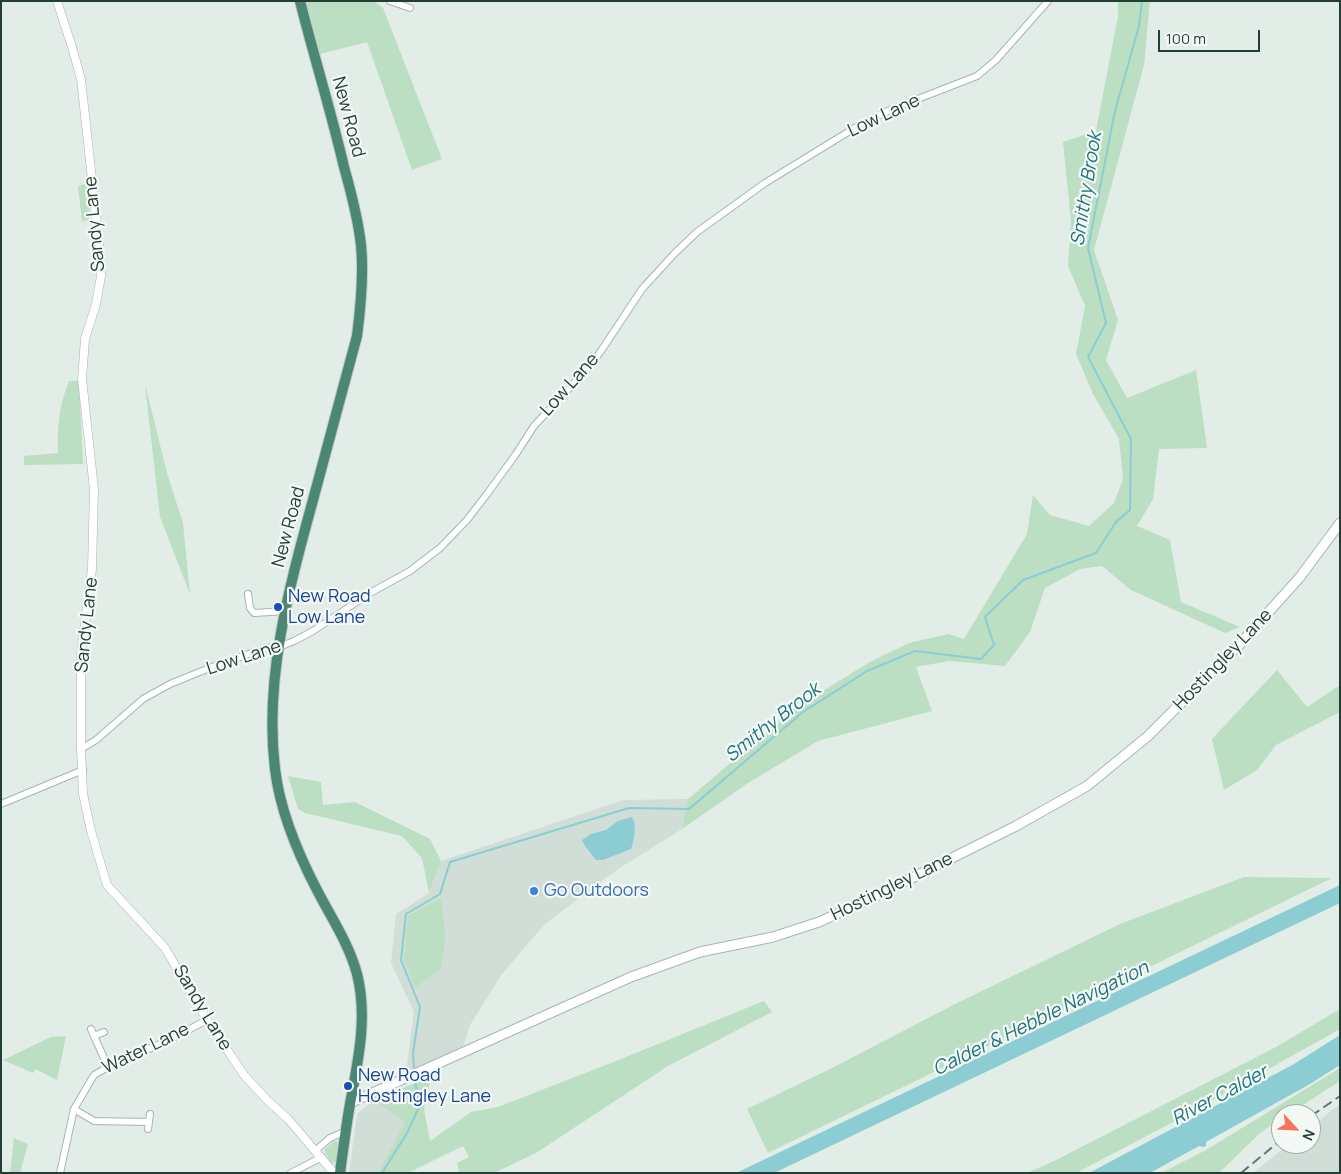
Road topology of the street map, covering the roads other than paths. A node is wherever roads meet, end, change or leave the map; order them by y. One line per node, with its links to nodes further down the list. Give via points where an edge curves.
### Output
1 (57, 1): 10 (street, Sandy Lane, via 80,79 101,276 85,339 82,379 94,489 92,569 81,653)
2 (300, 1): 8 (highway, New Road, via 356,213 363,275 357,336 303,535)
3 (390, 1): 5 (street)
4 (1048, 1): 9 (street, Low Lane, via 996,60 977,76 892,109 853,129 765,183 697,232 642,289 602,350 534,426 467,520 440,548 313,631)
5 (410, 8)
6 (1340, 523): 18 (main road, Hostingley Lane, via 1300,577 1240,644 1148,736 1087,786 1008,830 819,922 772,937 700,952 631,977)
7 (248, 594): 8 (street, via 254,613)
8 (286, 611): 9 (highway, New Road)
9 (279, 647): 10 (street, Low Lane, via 266,648 170,684 143,699); 18 (highway, New Road, via 274,673 271,731 275,772 296,849 351,955 361,999 358,1064)
10 (81, 749): 11 (street, Sandy Lane)
11 (83, 770): 12 (street); 13 (street, Sandy Lane, via 83,794 107,885 166,948)
12 (1, 804)
13 (207, 1020): 17 (street, Water Lane); 22 (street, Sandy Lane, via 244,1075)
14 (91, 1029): 16 (street)
15 (104, 1032): 16 (street)
16 (94, 1036): 17 (street)
17 (108, 1067): 19 (street, Water Lane, via 94,1075)
18 (350, 1103): 21 (highway, New Road)
19 (74, 1109): 20 (street, via 94,1121 149,1126); 24 (street, Water Lane)
20 (150, 1114)
21 (346, 1131): 22 (street, via 330,1138); 27 (highway, New Road)
22 (316, 1150): 23 (street, Sandy Lane)
23 (322, 1157): 25 (street); 26 (street, Sandy Lane)
24 (60, 1173)
25 (291, 1173)
26 (334, 1173)
27 (340, 1173)

